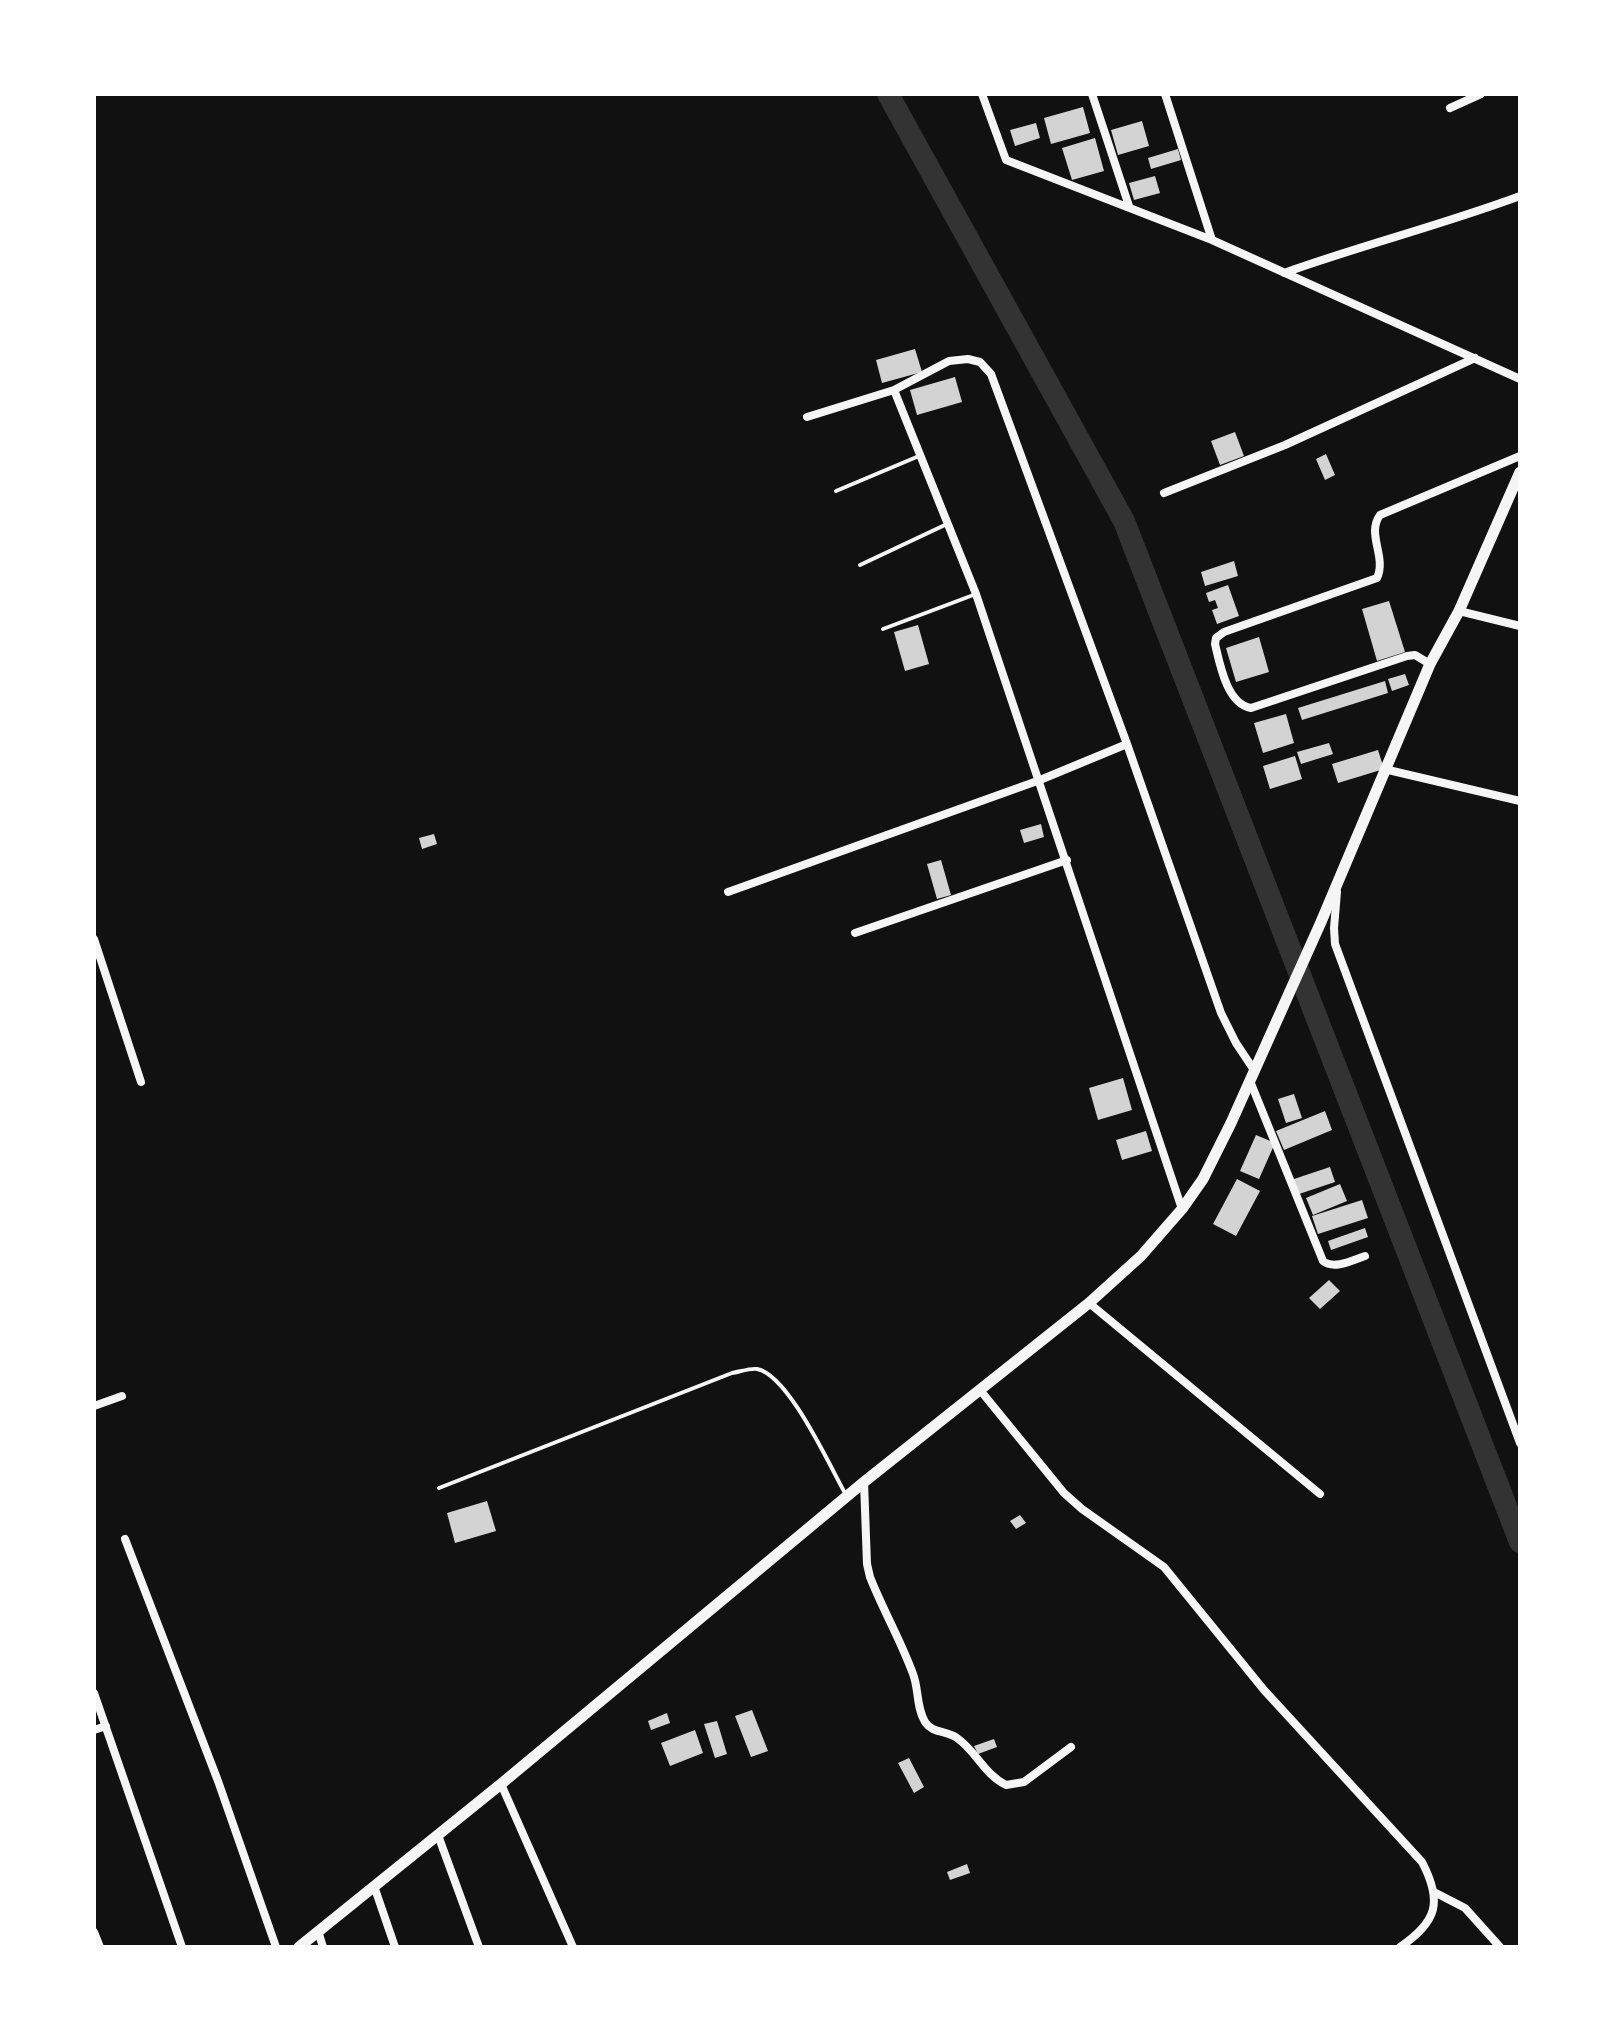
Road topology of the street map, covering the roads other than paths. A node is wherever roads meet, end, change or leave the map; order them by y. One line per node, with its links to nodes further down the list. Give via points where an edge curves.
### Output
1 (982, 94): 7 (street, via 1006,160)
2 (1092, 94): 7 (street)
3 (1165, 94): 8 (street)
4 (1481, 94): 5 (street)
5 (1450, 108)
6 (1520, 196): 9 (street)
7 (1129, 206): 8 (street)
8 (1212, 240): 9 (street)
9 (1283, 273): 10 (street)
10 (1475, 358): 11 (street); 18 (street, via 1285,445)
11 (1520, 379)
12 (894, 390): 13 (street); 14 (street); 26 (street, via 949,361 980,362 991,374)
13 (807, 417)
14 (922, 455): 17 (lane); 19 (street)
15 (1520, 456): 25 (street, via 1380,515 1374,524 1377,578 1219,634 1215,644 1235,699 1251,708 1407,656)
16 (1520, 472): 22 (street)
17 (836, 491)
18 (1164, 493)
19 (947, 524): 20 (lane); 21 (street)
20 (860, 565)
21 (976, 594): 24 (lane); 28 (street)
22 (1459, 611): 23 (street); 25 (street)
23 (1520, 626)
24 (883, 629)
25 (1430, 664): 27 (street)
26 (1127, 744): 28 (street); 35 (street, via 1221,1013)
27 (1384, 769): 29 (street); 31 (street)
28 (1040, 780): 30 (street); 32 (street)
29 (1520, 801)
30 (1067, 860): 33 (street); 37 (street)
31 (1338, 880): 35 (street); 43 (street, via 1335,944)
32 (728, 892)
33 (855, 933)
34 (94, 939): 36 (street)
35 (1252, 1075): 37 (street, via 1203,1179); 38 (street, via 1323,1261 1335,1265)
36 (141, 1082)
37 (1182, 1209): 39 (street)
38 (1365, 1256)
39 (1089, 1303): 40 (street); 46 (street)
40 (980, 1390): 44 (street); 56 (street, via 1064,1493 1164,1567 1271,1698 1422,1862)
41 (122, 1396): 42 (street)
42 (94, 1406)
43 (1520, 1443)
44 (864, 1482): 47 (street); 52 (street, via 870,1577 913,1674 927,1725 954,1735 1006,1785 1024,1782)
45 (439, 1488): 47 (lane, via 732,1373 756,1369 774,1377 791,1397)
46 (1320, 1494)
47 (847, 1497): 53 (street)
48 (125, 1539): 61 (street)
49 (94, 1693): 50 (street)
50 (106, 1726): 51 (street); 60 (street)
51 (94, 1730)
52 (1071, 1747)
53 (501, 1784): 54 (street); 66 (street)
54 (438, 1835): 55 (street); 65 (street)
55 (374, 1886): 57 (street); 64 (street)
56 (1434, 1892): 67 (street, via 1433,1915); 68 (street, via 1465,1908)
57 (318, 1931): 62 (street); 63 (street)
58 (94, 1932): 59 (street)
59 (100, 1947)
60 (182, 1947)
61 (276, 1947)
62 (299, 1947)
63 (323, 1947)
64 (395, 1947)
65 (479, 1947)
66 (573, 1947)
67 (1400, 1947)
68 (1500, 1947)

